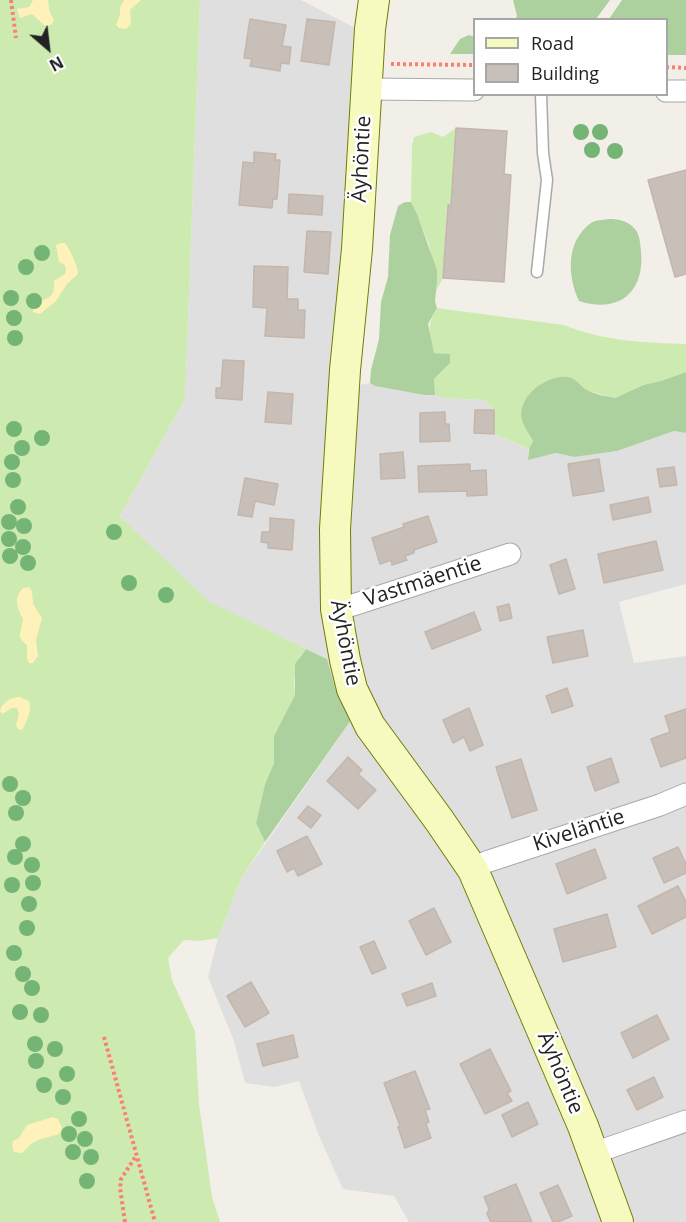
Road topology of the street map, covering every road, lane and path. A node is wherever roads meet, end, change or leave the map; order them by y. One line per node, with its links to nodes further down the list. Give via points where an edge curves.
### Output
1 (11, 0): 3 (path)
2 (374, 0): 8 (main road, Äyhöntie)
3 (16, 38)
4 (387, 64): 5 (path)
5 (473, 65)
6 (668, 67): 7 (path)
7 (686, 68)
8 (366, 89): 9 (street); 15 (main road, Äyhöntie, via 335,529)
9 (473, 90)
10 (668, 91): 11 (street)
11 (686, 91)
12 (541, 96): 13 (lane, via 547,180)
13 (537, 272)
14 (510, 554): 15 (street, Vastmäentie)
15 (336, 609): 17 (main road, Äyhöntie, via 352,689 370,726)
16 (686, 794): 17 (street, Kiveläntie, via 486,862)
17 (473, 870): 20 (main road, Äyhöntie)
18 (104, 1037): 21 (path)
19 (686, 1121): 20 (street)
20 (594, 1153): 24 (main road, Äyhöntie)
21 (136, 1155): 22 (path, via 121,1179); 23 (path)
22 (125, 1222)
23 (155, 1222)
24 (618, 1222)

